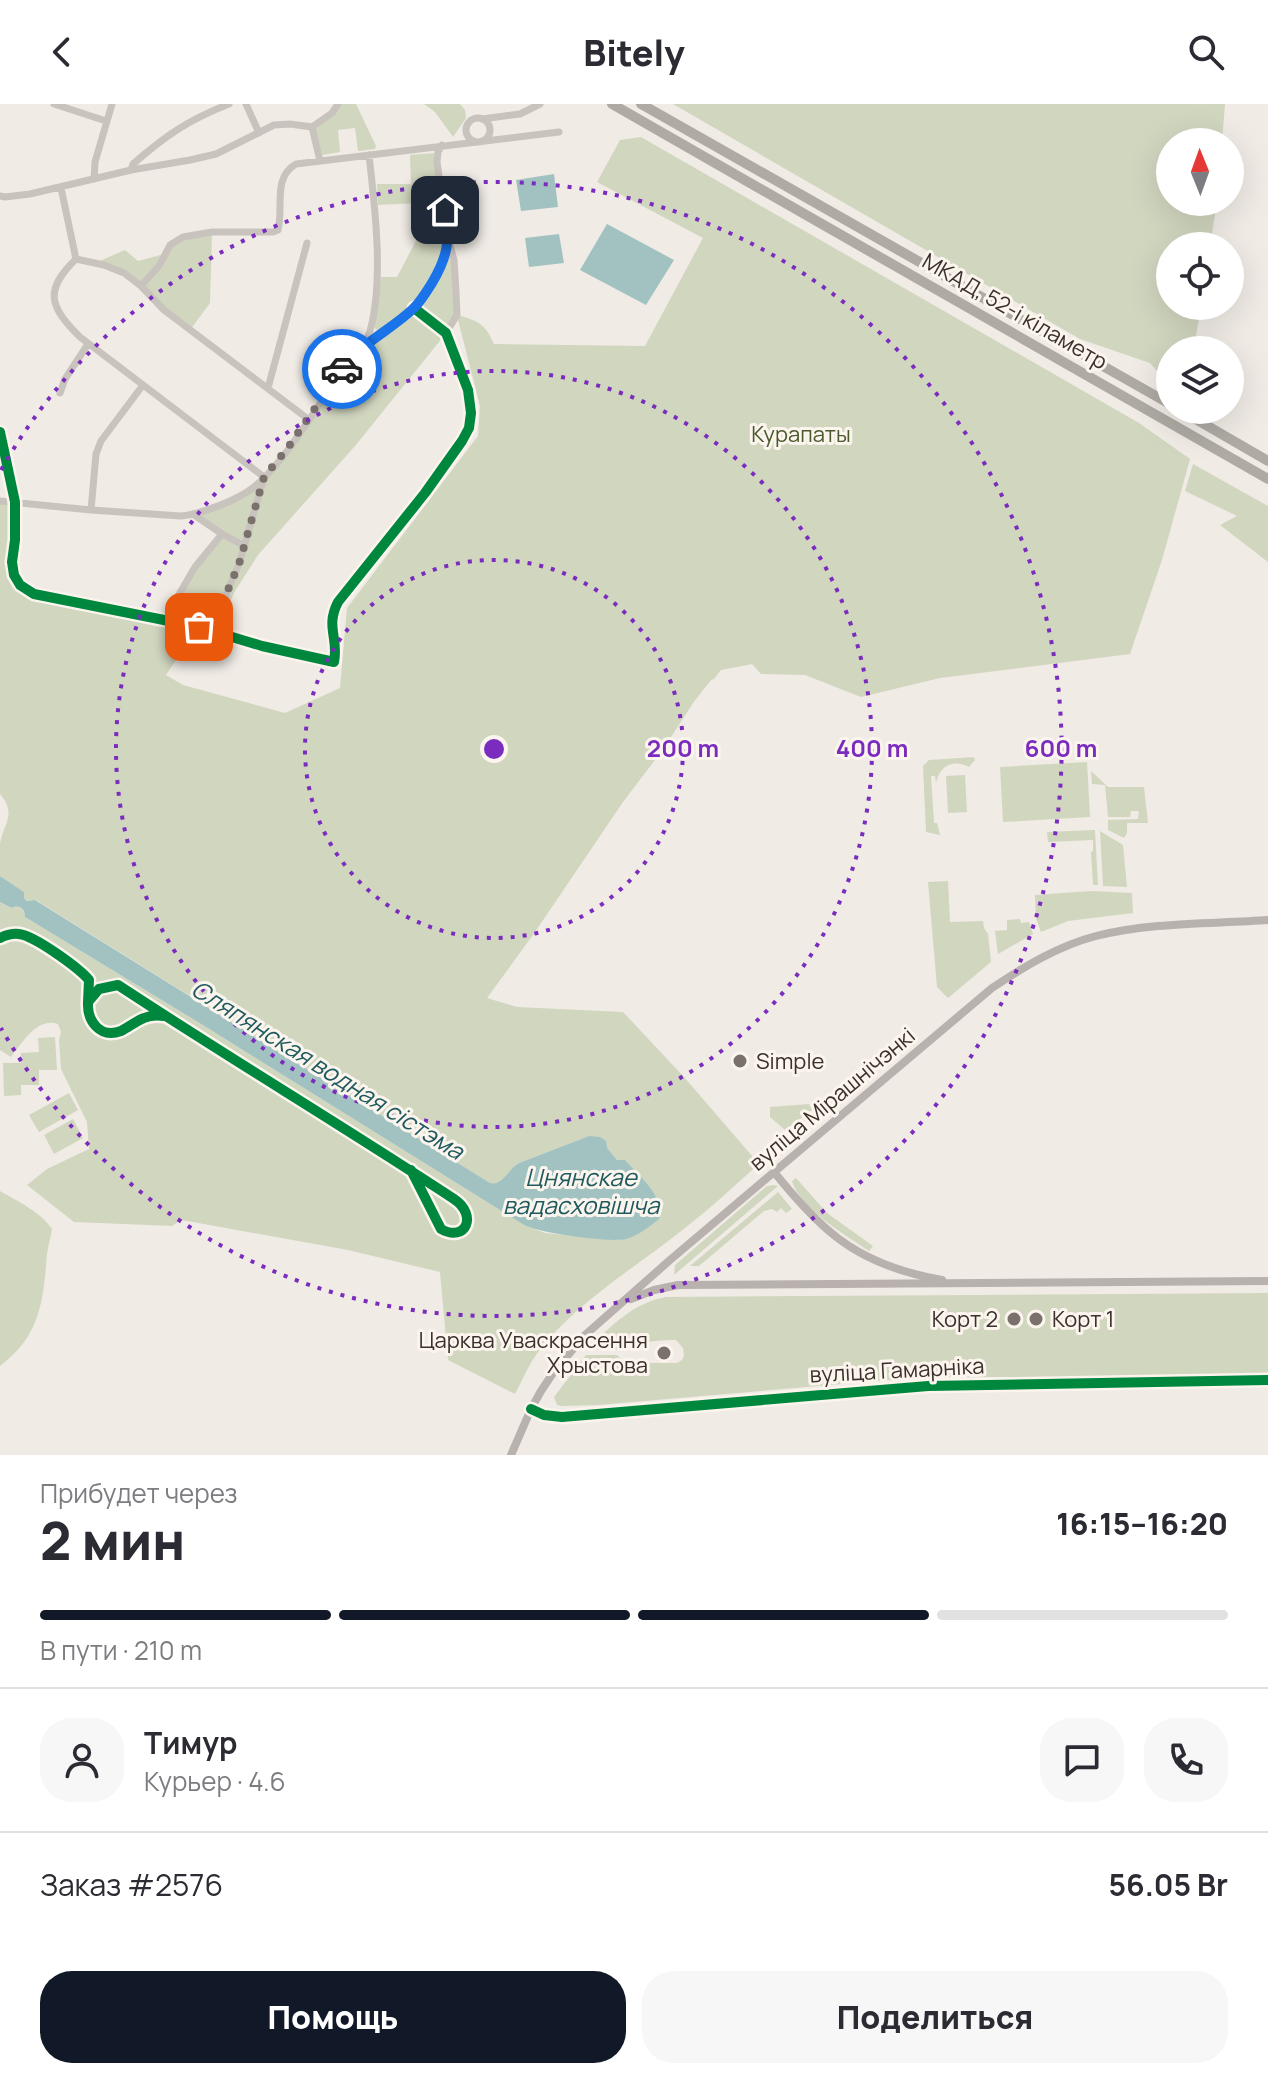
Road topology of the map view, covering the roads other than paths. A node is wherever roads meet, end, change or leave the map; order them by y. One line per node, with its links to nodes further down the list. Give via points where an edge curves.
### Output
1 (54, 104): 11 (street)
2 (112, 104): 11 (street)
3 (229, 104): 23 (street, via 163,137)
4 (246, 104): 16 (street)
5 (338, 104): 12 (street)
6 (540, 104): 9 (street)
7 (612, 104): 44 (highway, МКАД, 52-і кіламетр)
8 (641, 104): 38 (highway, МКАД, 52-і кіламетр)
9 (512, 115): 10 (street); 14 (street)
10 (482, 119): 13 (street, via 470,120); 14 (street)
11 (106, 121): 24 (street)
12 (312, 127): 16 (street, via 278,124); 22 (street)
13 (466, 128): 18 (street, via 469,138); 19 (street)
14 (489, 131): 17 (street); 18 (street)
15 (559, 132): 17 (street)
16 (259, 133): 23 (street, via 216,154)
17 (504, 139): 18 (street)
18 (479, 141): 19 (street)
19 (453, 144): 20 (street)
20 (442, 145): 21 (street); 27 (street, via 437,162)
21 (369, 155): 22 (street); 33 (street, via 377,276)
22 (320, 161): 30 (street, via 296,164 285,172 278,230 183,237 170,245)
23 (131, 170): 24 (street)
24 (94, 179): 25 (street)
25 (61, 188): 26 (street); 29 (street)
26 (0, 196)
27 (448, 238): 31 (street, via 437,275); 32 (street, via 457,315)
28 (307, 243): 36 (street)
29 (76, 259): 30 (street, via 116,269); 34 (street, via 55,285 55,301)
30 (141, 286): 36 (street, via 164,310)
31 (414, 308): 32 (street); 33 (street)
32 (446, 333): 52 (street, via 468,390 469,428 338,602 331,620 334,662)
33 (366, 343): 39 (street)
34 (88, 344): 35 (street); 37 (street)
35 (143, 385): 43 (street); 47 (street, via 101,441)
36 (268, 388): 39 (street)
37 (60, 393)
38 (1156, 396)
39 (308, 419): 43 (street)
40 (1204, 424): 42 (highway)
41 (0, 432): 46 (street)
42 (1268, 461)
43 (264, 477): 48 (street, via 240,495); 50 (street)
44 (1268, 479)
45 (0, 501): 46 (street)
46 (15, 502): 47 (street); 51 (street, via 12,569 25,589)
47 (91, 510): 48 (street)
48 (193, 514): 49 (street)
49 (222, 534): 50 (street); 51 (street)
50 (245, 546): 52 (street)
51 (164, 620): 52 (street)
52 (211, 630)
53 (1268, 920): 54 (main road, вуліца Мірашнічэнкі, via 1119,931 1076,942 1033,962 982,996)
54 (774, 1172): 55 (main road, вуліца Мірашнічэнкі); 57 (main road, via 812,1216 848,1245 896,1269)
55 (670, 1260): 58 (main road, via 663,1276); 59 (main road, вуліца Мірашнічэнкі)
56 (1268, 1281): 57 (main road)
57 (962, 1283): 58 (main road)
58 (678, 1285): 59 (main road)
59 (619, 1305): 61 (main road, вуліца Мірашнічэнкі, via 569,1352)
60 (1268, 1380): 61 (street, вуліца Гамарніка, via 928,1386 562,1417)
61 (531, 1409): 62 (main road, вуліца Мірашнічэнкі)
62 (511, 1455)

